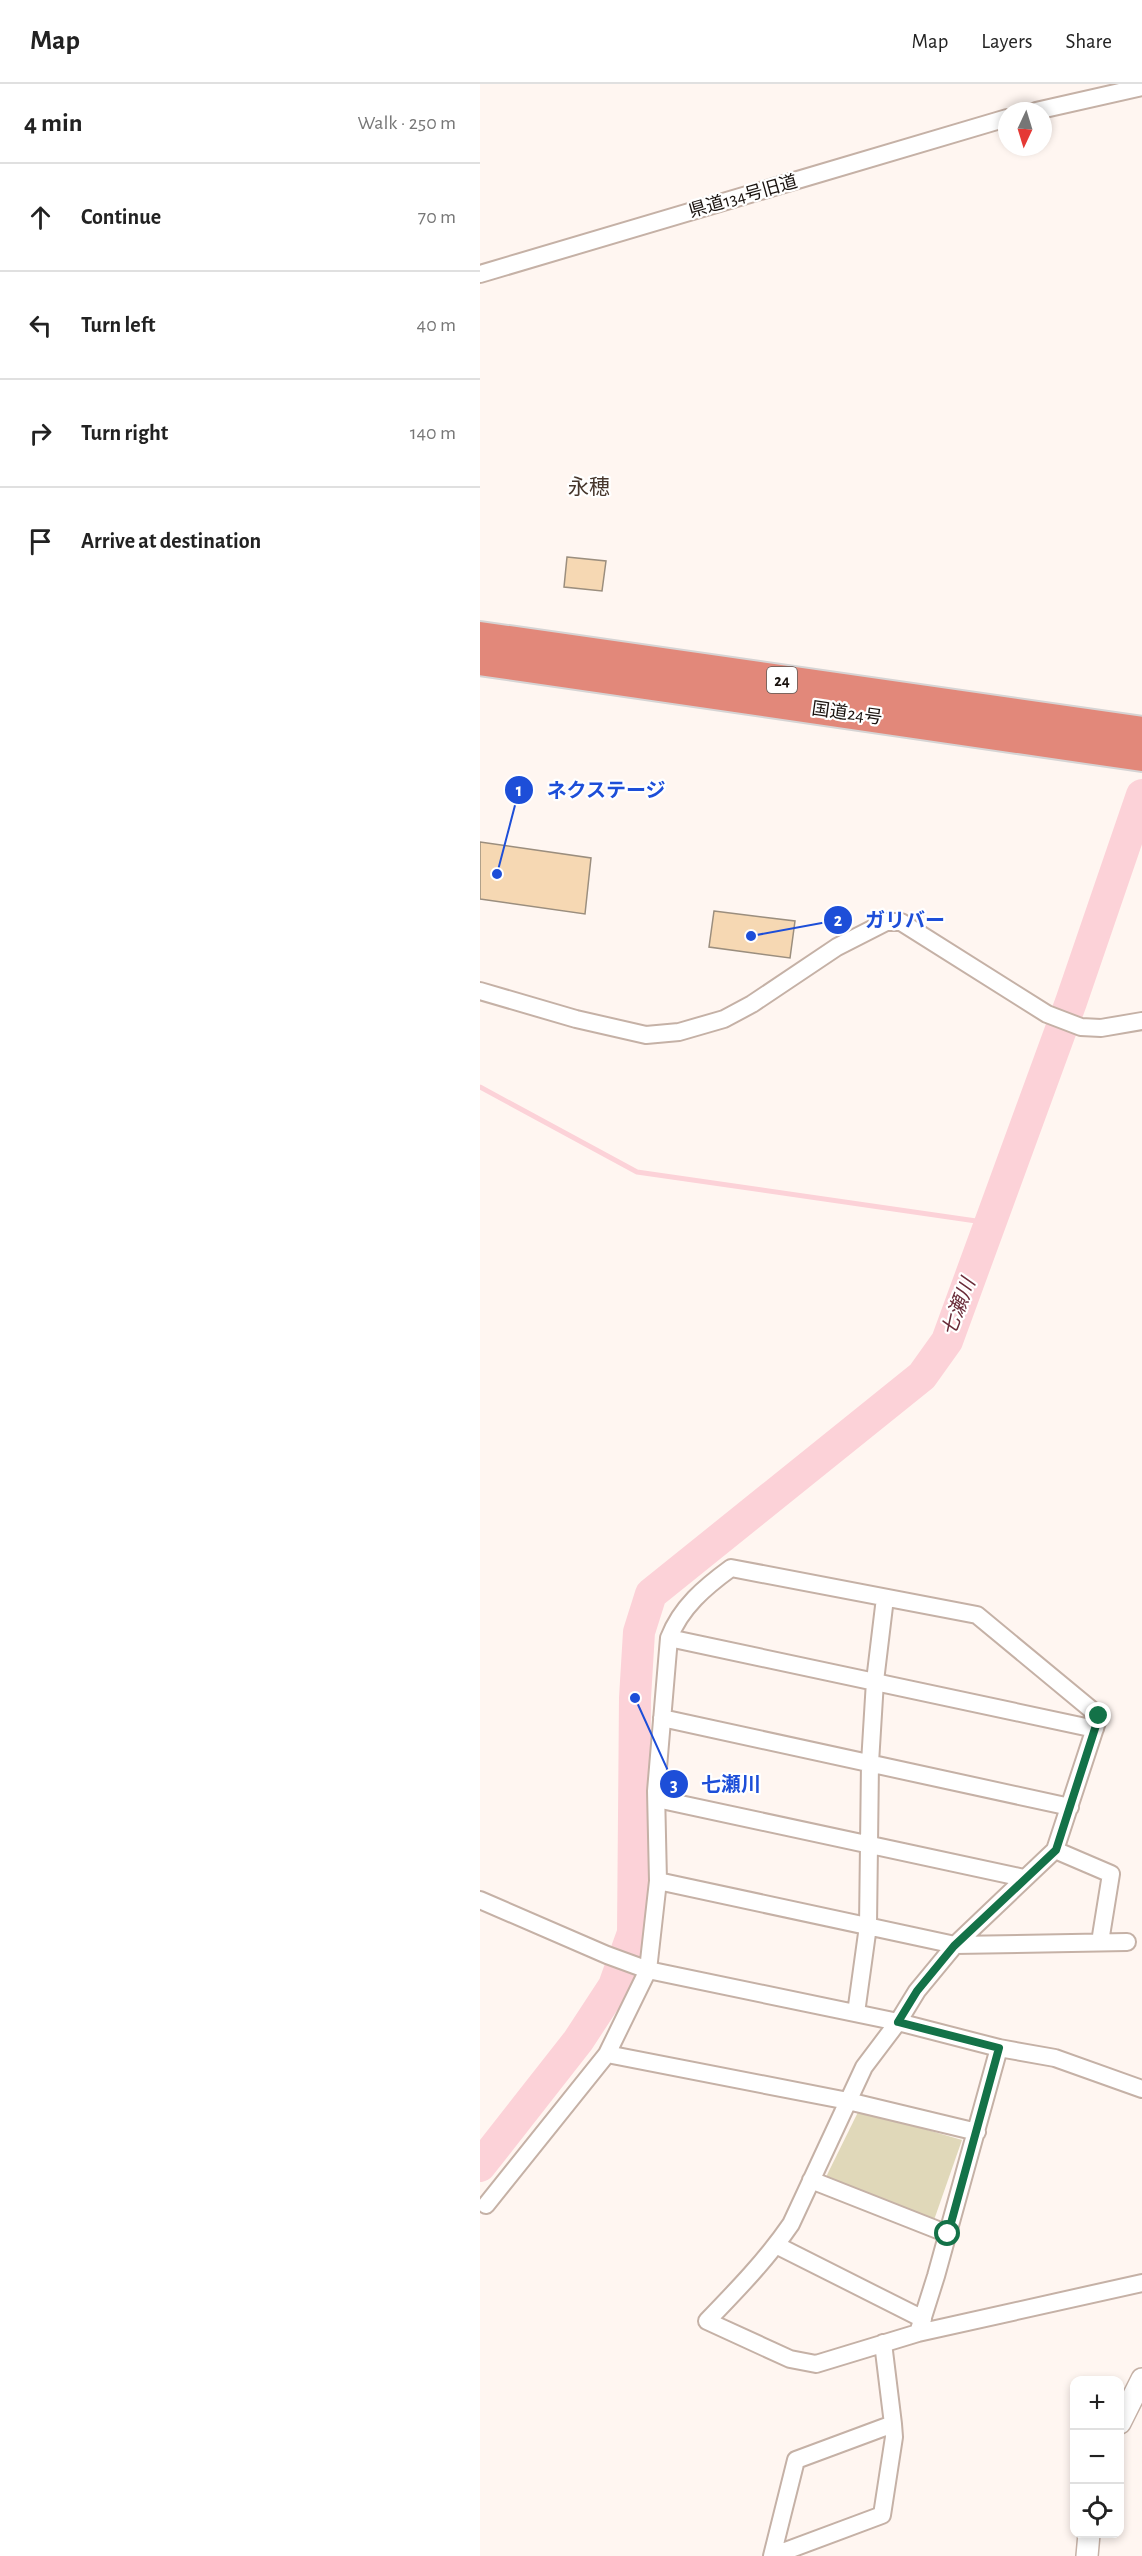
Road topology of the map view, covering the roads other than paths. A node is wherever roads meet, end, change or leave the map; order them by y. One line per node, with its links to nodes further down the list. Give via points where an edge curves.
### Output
1 (1142, 87): 2 (street)
2 (1052, 107)
3 (998, 121): 4 (street, 県道134号旧道)
4 (480, 274)
5 (480, 636): 8 (highway, 国道24号 / 24)
6 (480, 661): 8 (highway, 国道24号 / 24)
7 (1142, 731): 8 (highway, 国道24号 / 24)
8 (1085, 735): 9 (highway, 国道24号 / 24)
9 (1142, 757)
10 (480, 991): 11 (street, via 646,1035 679,1032 724,1019 837,947 886,922 901,922 1047,1014 1082,1027)
11 (1142, 1021)
12 (885, 1598): 13 (street, via 731,1568 695,1597 675,1622); 14 (street); 16 (street, via 977,1615 1099,1716)
13 (669, 1638): 14 (street); 15 (street)
14 (875, 1681): 16 (street); 17 (street)
15 (662, 1718): 17 (street); 18 (street)
16 (1095, 1729): 19 (street)
17 (870, 1763): 19 (street); 20 (street)
18 (657, 1799): 20 (street); 23 (street)
19 (1070, 1807): 21 (street)
20 (868, 1843): 22 (street); 25 (street)
21 (1056, 1850): 22 (street); 26 (street, via 1111,1874)
22 (1024, 1878): 28 (street)
23 (658, 1881): 25 (street); 29 (street)
24 (480, 1900): 29 (street)
25 (868, 1926): 28 (street); 30 (street)
26 (1100, 1942): 27 (street); 28 (street)
27 (1127, 1942)
28 (954, 1946): 31 (street, via 917,1991)
29 (648, 1970): 30 (street); 33 (street)
30 (856, 2013): 31 (street)
31 (898, 2022): 32 (street); 35 (street, via 864,2067)
32 (999, 2048): 34 (street, via 1055,2058); 36 (street)
33 (606, 2054): 35 (street); 38 (street)
34 (1142, 2089)
35 (848, 2102): 36 (street); 37 (street)
36 (977, 2132): 39 (street)
37 (811, 2180): 39 (street); 40 (street, via 791,2224)
38 (486, 2205)
39 (948, 2234): 42 (street)
40 (776, 2245): 42 (street); 43 (street, via 707,2321 790,2359 816,2364)
41 (1142, 2283): 42 (street)
42 (920, 2326): 43 (street)
43 (883, 2343): 46 (street)
44 (1142, 2379): 45 (street)
45 (1124, 2413)
46 (893, 2424): 46 (street, via 882,2515 772,2556 796,2460)
47 (1089, 2538): 48 (street)
48 (1087, 2556)

